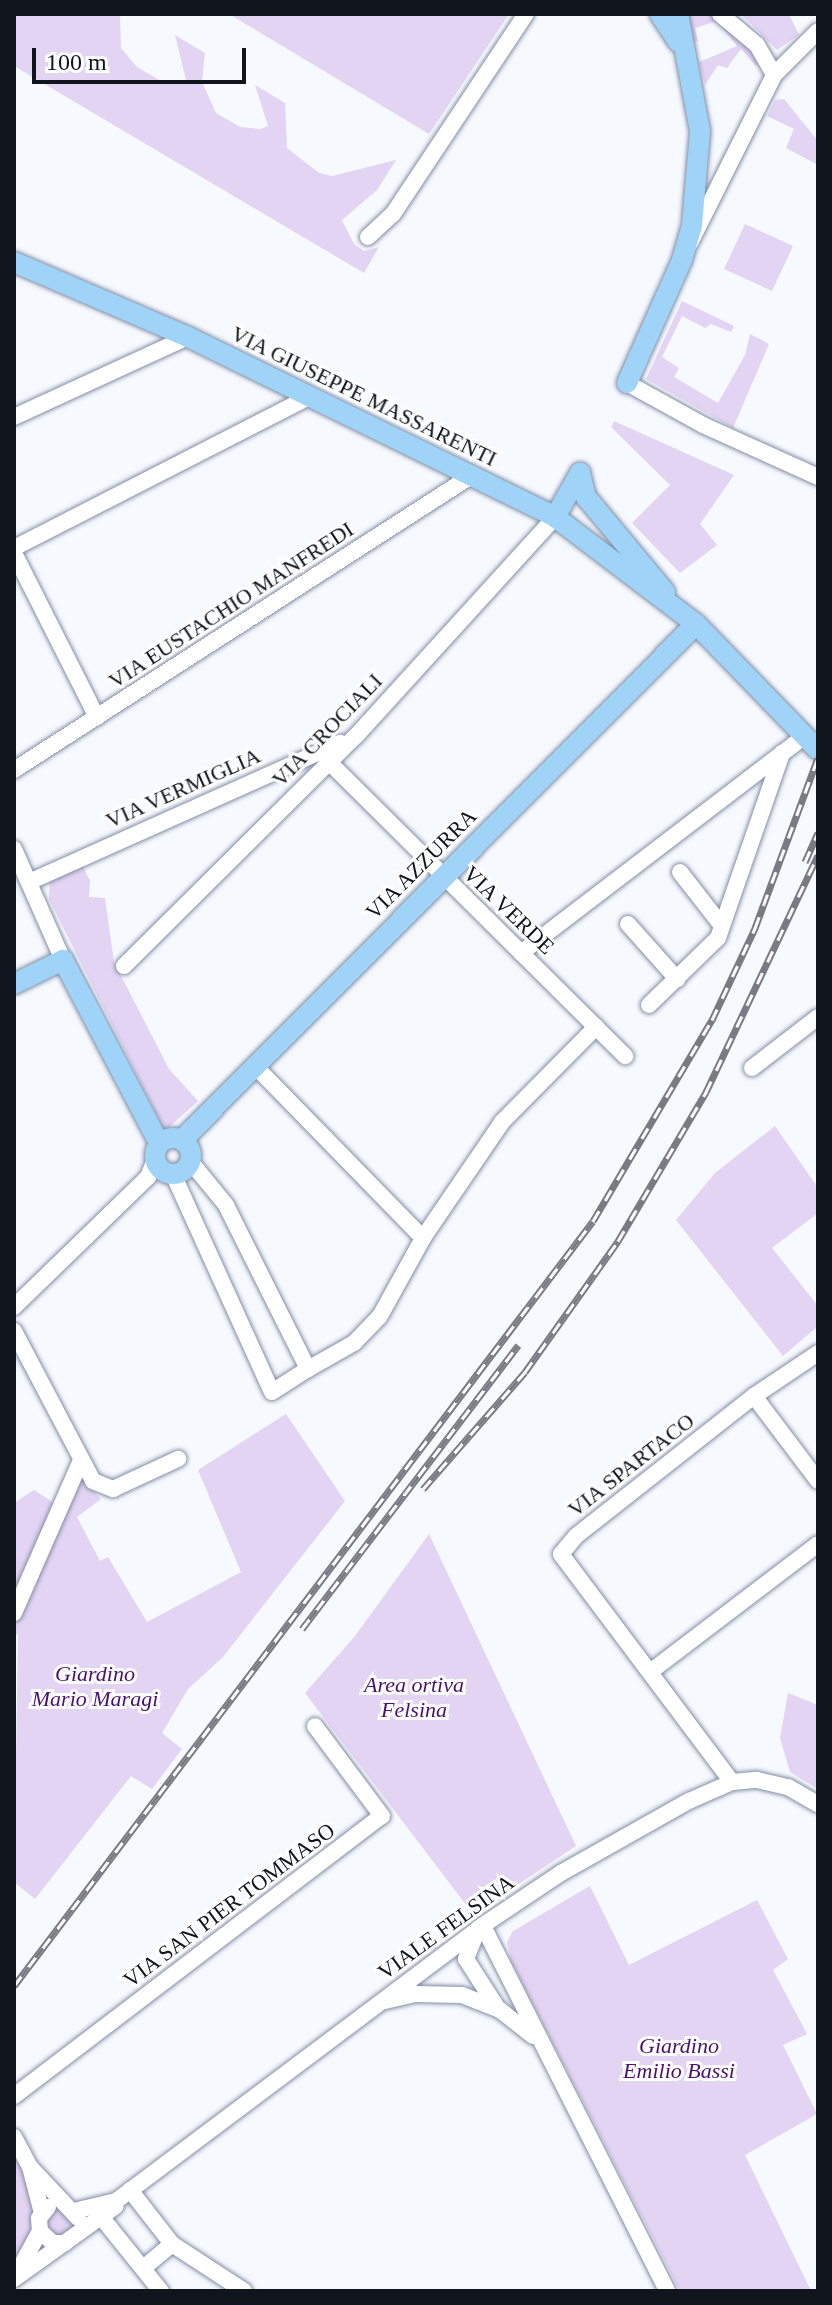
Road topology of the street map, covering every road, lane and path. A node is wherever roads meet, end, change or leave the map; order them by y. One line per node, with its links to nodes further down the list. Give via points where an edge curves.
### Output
1 (526, 14): 10 (street, via 393,214)
2 (660, 14): 6 (main road)
3 (678, 14): 6 (main road)
4 (720, 14): 7 (street, via 757,45)
5 (818, 31): 7 (street)
6 (684, 53): 8 (main road, via 700,131)
7 (774, 75): 9 (street)
8 (699, 170): 9 (street); 11 (main road)
9 (725, 177): 11 (street)
10 (368, 237)
11 (687, 248): 14 (main road)
12 (14, 262): 13 (main road, VIA GIUSEPPE MASSARENTI)
13 (188, 337): 15 (main road, VIA GIUSEPPE MASSARENTI); 16 (street)
14 (627, 383): 18 (street, via 703,425)
15 (309, 397): 17 (main road, VIA GIUSEPPE MASSARENTI); 20 (street)
16 (14, 417)
17 (471, 476): 19 (main road, VIA GIUSEPPE MASSARENTI); 23 (street, VIA EUSTACHIO MANFREDI)
18 (818, 477)
19 (555, 517): 21 (main road, VIA GIUSEPPE MASSARENTI); 21 (main road, VIA GIUSEPPE MASSARENTI, via 580,473 586,497); 24 (street, VIA CROCIALI)
20 (14, 550): 23 (street)
21 (674, 606): 22 (main road, VIA GIUSEPPE MASSARENTI)
22 (696, 624): 25 (main road, VIA GIUSEPPE MASSARENTI); 31 (main road, VIA AZZURRA)
23 (97, 717): 28 (street, VIA EUSTACHIO MANFREDI)
24 (356, 736): 27 (street, VIA CROCIALI); 32 (street, VIA VERMIGLIA)
25 (811, 743): 26 (street)
26 (782, 753): 34 (street); 35 (street)
27 (328, 761): 31 (street, VIA VERDE); 37 (street, VIA CROCIALI)
28 (14, 770)
29 (14, 849): 32 (street)
30 (680, 872): 34 (street)
31 (443, 876): 35 (street, VIA VERDE); 44 (main road, VIA AZZURRA)
32 (29, 882): 36 (street)
33 (628, 924): 38 (street)
34 (722, 926): 38 (street, via 718,938)
35 (521, 953): 42 (street, VIA VERDE)
36 (63, 960): 39 (main road); 48 (main road)
37 (124, 966)
38 (677, 979): 40 (street)
39 (14, 984)
40 (649, 1005)
41 (818, 1017): 45 (street)
42 (596, 1027): 43 (street, VIA VERDE); 49 (street, via 502,1122)
43 (625, 1056)
44 (255, 1066): 46 (main road, VIA AZZURRA); 49 (street)
45 (752, 1068)
46 (182, 1140): 47 (main road); 48 (main road, via 170,1137)
47 (190, 1161): 48 (main road); 53 (street, via 226,1205)
48 (160, 1165): 50 (street); 53 (street, via 272,1392)
49 (423, 1238): 53 (street, via 380,1316 354,1343)
50 (14, 1307)
51 (14, 1331): 56 (street)
52 (814, 1359): 54 (street, VIA SPARTACO)
53 (308, 1369)
54 (754, 1396): 57 (street); 60 (street, VIA SPARTACO, via 570,1541 561,1554)
55 (178, 1459): 56 (street, via 113,1489 93,1481)
56 (80, 1463): 59 (street)
57 (818, 1481)
58 (818, 1544): 60 (street)
59 (14, 1613)
60 (650, 1672): 62 (street, VIA SPARTACO)
61 (315, 1726): 68 (street, VIA SAN PIER TOMMASO, via 382,1816)
62 (732, 1782): 63 (street, VIALE FELSINA, via 771,1782); 64 (street, VIALE FELSINA, via 580,1862)
63 (818, 1804)
64 (483, 1926): 65 (street, VIALE FELSINA); 66 (street, via 466,1959 478,1985); 67 (street)
65 (379, 2002): 66 (street, via 440,1993 462,1995); 71 (street, VIALE FELSINA)
66 (500, 2010): 67 (street)
67 (542, 2046): 82 (street)
68 (14, 2096)
69 (14, 2137): 70 (street)
70 (30, 2167): 72 (street); 73 (street)
71 (130, 2190): 72 (street, VIALE FELSINA, via 106,2206); 74 (street, VIALE FELSINA); 77 (street)
72 (70, 2208): 73 (street, via 50,2206); 76 (street, via 79,2222)
73 (42, 2213): 75 (street)
74 (102, 2218): 76 (street, VIALE FELSINA); 78 (street)
75 (40, 2231): 76 (street, via 47,2241); 79 (street, VIALE FELSINA)
76 (69, 2241): 79 (street, VIALE FELSINA)
77 (172, 2244): 78 (street); 81 (street)
78 (143, 2268): 80 (street)
79 (14, 2278)
80 (161, 2291)
81 (244, 2291)
82 (667, 2291)

